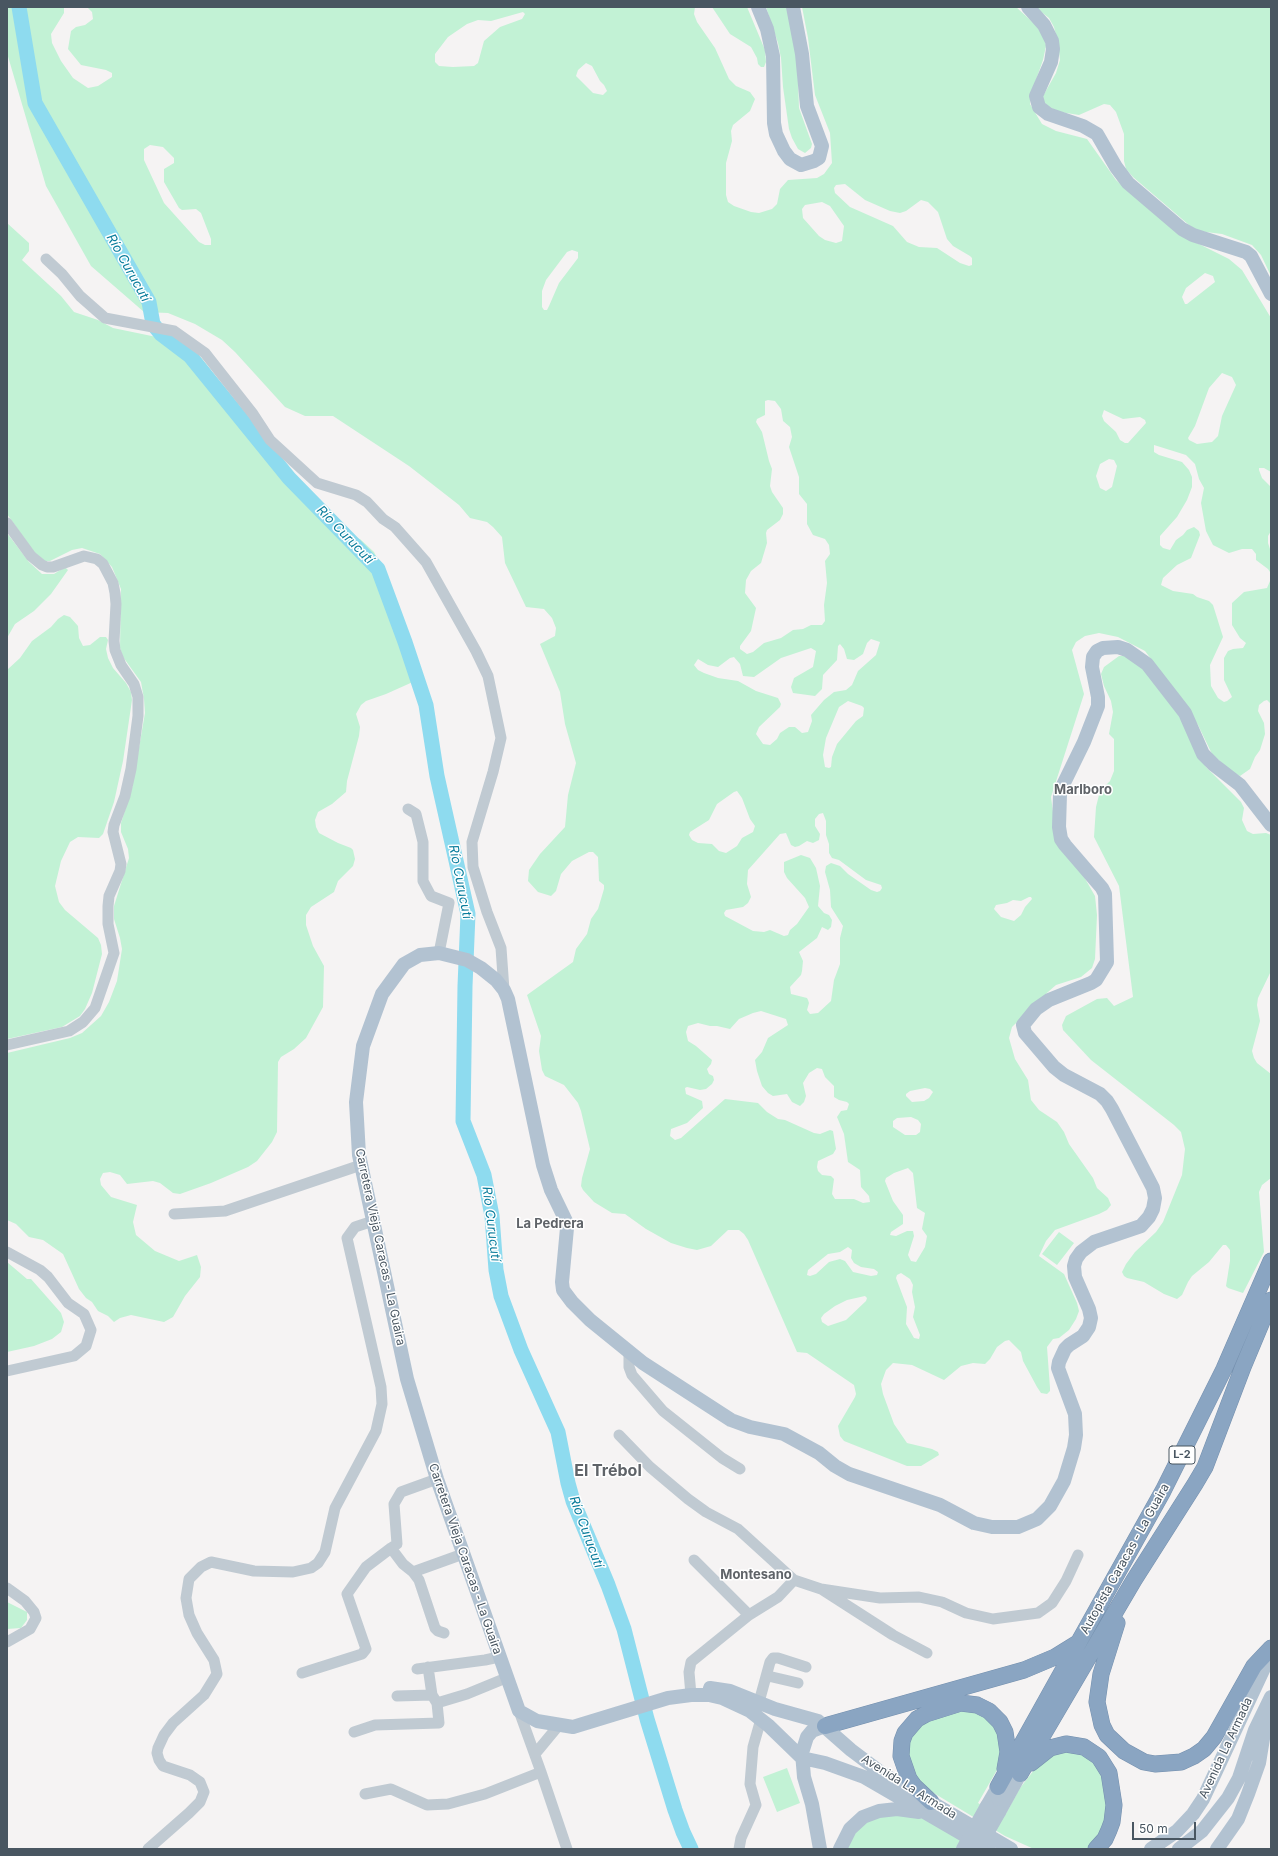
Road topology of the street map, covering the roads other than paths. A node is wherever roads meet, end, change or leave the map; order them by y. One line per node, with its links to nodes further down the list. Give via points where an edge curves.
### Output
1 (758, 7): 2 (main road, via 769,36 773,56 776,134 784,152 801,165 819,158 822,146 807,106 802,54)
2 (793, 7)
3 (1028, 7): 5 (main road, via 1044,25 1053,49 1051,62 1036,96 1039,107 1048,114 1083,126 1097,134 1128,183 1182,230 1251,256)
4 (46, 259): 10 (street, via 80,296 105,318 174,331 205,353 270,440 317,483 356,495 367,502 426,562 488,676 501,738 472,842 474,867 487,912 502,948)
5 (1271, 294)
6 (7, 523): 11 (street, via 31,556 42,566 53,566 84,556 91,556 102,564 113,583 115,593 115,650 121,665 134,684 138,697 131,769 113,832 121,864 109,896 108,906 108,924 114,953 97,1001 89,1016 76,1027 48,1037)
7 (408, 809): 9 (street, via 416,814 423,842 423,881 431,896 449,903)
8 (1271, 825): 18 (main road, Carretera Vieja Caracas - La Guaira, via 1246,791 1203,754 1185,713 1147,664 1118,647 1097,651 1093,656 1092,667 1098,706 1062,787 1059,827 1064,845 1105,894 1107,962 1091,984 1049,1000 1036,1009 1023,1026 1025,1033 1054,1067 1100,1094 1106,1101 1153,1188 1155,1198 1153,1209 1141,1226 1094,1242 1080,1252 1076,1259 1075,1277 1091,1318 1083,1336 1065,1349 1058,1368 1075,1414 1076,1435 1064,1481 1050,1506 1037,1519 1018,1527 981,1524 940,1505 853,1475 791,1437 731,1420)
9 (439, 953): 10 (main road, Carretera Vieja Caracas - La Guaira, via 473,962); 12 (main road, Carretera Vieja Caracas - La Guaira, via 420,956 404,964 382,994 363,1046 356,1102)
10 (504, 990): 18 (main road, Carretera Vieja Caracas - La Guaira, via 543,1165 551,1190 566,1221 563,1290 579,1310)
11 (7, 1045)
12 (361, 1166): 13 (street, via 225,1211); 14 (main road, Carretera Vieja Caracas - La Guaira)
13 (174, 1214)
14 (373, 1221): 22 (main road, Carretera Vieja Caracas - La Guaira, via 407,1379); 66 (street, via 355,1227 347,1238 381,1387 382,1404 376,1431 335,1508 325,1552 318,1563 311,1568 286,1572 254,1571 211,1562 201,1567 189,1579 186,1598 189,1615 214,1660 216,1674 204,1695 173,1723 164,1735 157,1753 163,1766 190,1775 200,1782 204,1792 200,1802)
15 (7, 1252): 19 (street, via 48,1277 68,1303 87,1318 91,1330 86,1346 74,1356)
16 (1271, 1261): 35 (highway, Autopista Caracas - La Guaira / L-2, via 1224,1369 1184,1451)
17 (1271, 1300): 29 (highway, Autopista Caracas - La Guaira / L-2, via 1205,1467)
18 (629, 1352): 21 (street, via 632,1375 663,1411 722,1458)
19 (7, 1371)
20 (619, 1435): 28 (street, via 650,1467 688,1499 738,1529)
21 (740, 1469)
22 (437, 1479): 23 (street, via 401,1492 394,1504 397,1544); 24 (main road, Carretera Vieja Caracas - La Guaira)
23 (391, 1548): 27 (street); 43 (street, via 366,1567 347,1594 366,1649 362,1654)
24 (463, 1554): 27 (street); 39 (main road, Carretera Vieja Caracas - La Guaira)
25 (1078, 1555): 31 (street, via 1052,1603 1038,1612 1016,1617 993,1619 919,1597 880,1598)
26 (694, 1560): 32 (street)
27 (413, 1572): 33 (street, via 419,1580 435,1628)
28 (794, 1580): 31 (street); 32 (street, via 778,1597)
29 (1134, 1580): 36 (highway, via 1109,1645 1097,1702 1107,1735 1124,1752 1135,1758 1155,1764 1181,1762 1204,1749 1254,1666); 60 (highway, Autopista Caracas - La Guaira / L-2)
30 (7, 1588): 34 (street, via 25,1601 36,1618 30,1629)
31 (821, 1588): 37 (street, via 893,1635)
32 (749, 1615): 47 (street, via 691,1662)
33 (444, 1633)
34 (7, 1642)
35 (1078, 1643): 55 (highway, via 1024,1670); 61 (highway, Autopista Caracas - La Guaira / L-2)
36 (1271, 1648)
37 (927, 1653)
38 (1271, 1653): 76 (main road, Avenida La Armada, via 1203,1799 1181,1827)
39 (499, 1657): 40 (street); 45 (main road, Carretera Vieja Caracas - La Guaira)
40 (428, 1667): 42 (street); 49 (street)
41 (806, 1667): 44 (street, via 773,1658)
42 (417, 1669)
43 (302, 1672)
44 (768, 1676): 46 (street); 51 (street)
45 (506, 1678): 49 (street, via 460,1696); 52 (main road, Carretera Vieja Caracas - La Guaira)
46 (798, 1684)
47 (691, 1692): 51 (main road, Avenida La Armada, via 709,1688 730,1691); 53 (main road, Avenida La Armada, via 722,1698); 54 (main road, Avenida La Armada, via 667,1695)
48 (397, 1696): 49 (street)
49 (434, 1699): 56 (street, via 439,1723 375,1725)
50 (1270, 1699): 65 (main road, via 1259,1763); 77 (main road, Avenida La Armada, via 1228,1798 1202,1831)
51 (759, 1702): 55 (main road, Avenida La Armada, via 789,1714 812,1718)
52 (518, 1711): 54 (main road, Avenida La Armada, via 536,1721); 57 (street)
53 (761, 1719): 58 (main road, Avenida La Armada); 68 (street, via 753,1747 750,1784 756,1805 741,1838)
54 (559, 1725): 57 (street)
55 (825, 1726): 58 (main road, via 812,1731 807,1737); 63 (main road, Avenida La Armada, via 868,1764)
56 (354, 1732)
57 (535, 1754): 59 (street)
58 (802, 1758): 63 (main road, Avenida La Armada, via 864,1777); 69 (main road)
59 (542, 1772): 62 (street, via 485,1794 448,1804 427,1805 392,1789); 67 (street)
60 (1020, 1774): 64 (main road, L-2); 75 (highway, via 1043,1753 1057,1746 1074,1744 1099,1756 1109,1773 1114,1805 1109,1830)
61 (998, 1787): 63 (highway, via 1008,1759 1008,1745 1003,1727 995,1716 983,1708 969,1704 953,1705 917,1719 902,1741 901,1756 905,1771); 64 (main road, L-2)
62 (365, 1794)
63 (930, 1808): 70 (main road, via 897,1809 863,1817 850,1829); 73 (main road, Avenida La Armada); 74 (main road, Avenida La Armada)
64 (993, 1809): 71 (main road, L-2, bridge); 72 (main road, L-2, bridge)
65 (1238, 1818): 78 (main road); 79 (main road)
66 (148, 1849)
67 (568, 1849)
68 (739, 1849)
69 (820, 1849)
70 (840, 1849)
71 (963, 1849)
72 (978, 1849)
73 (988, 1849)
74 (1011, 1849)
75 (1096, 1849)
76 (1151, 1849)
77 (1179, 1849)
78 (1217, 1849)
79 (1226, 1849)

